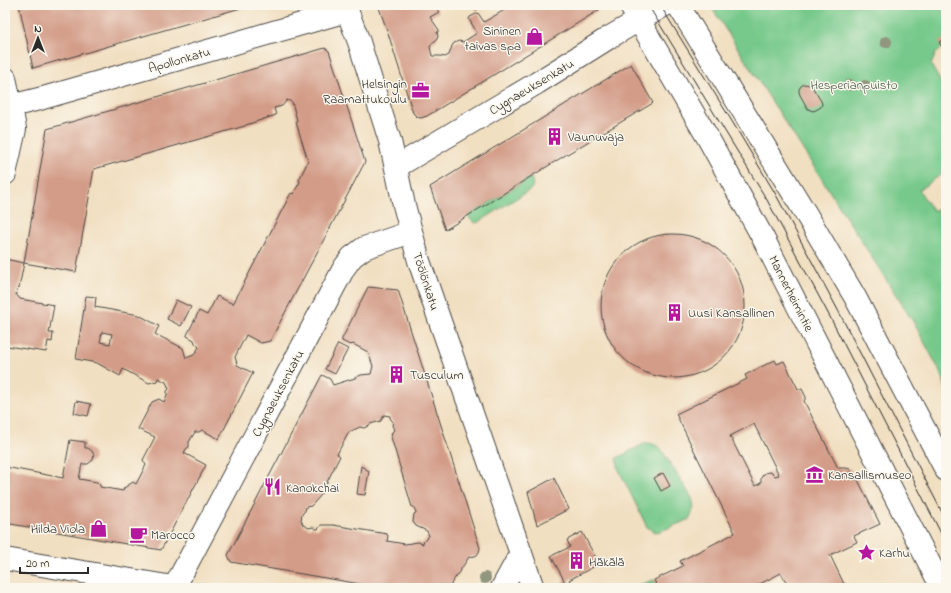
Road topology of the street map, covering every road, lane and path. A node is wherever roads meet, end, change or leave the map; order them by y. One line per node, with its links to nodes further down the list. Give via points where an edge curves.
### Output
1 (665, 5): 4 (street, Cygnaeuksenkatu)
2 (678, 5): 10 (street, via 855,297)
3 (346, 8): 6 (street, Apollonkatu); 7 (street, Töölönkatu, via 359,42)
4 (634, 13): 7 (street, Cygnaeuksenkatu, via 538,83); 16 (street, Mannerheimintie, via 762,236)
5 (5, 78): 6 (street)
6 (11, 106): 8 (street, via 15,129)
7 (396, 167): 9 (street, Töölönkatu)
8 (5, 174)
9 (411, 232): 11 (street, Töölönkatu); 13 (street, Cygnaeuksenkatu, via 364,248 352,257 344,268)
10 (946, 470)
11 (521, 553): 14 (street); 15 (street, Töölönkatu)
12 (5, 559): 13 (street)
13 (176, 588)
14 (502, 588)
15 (533, 588)
16 (942, 588)

